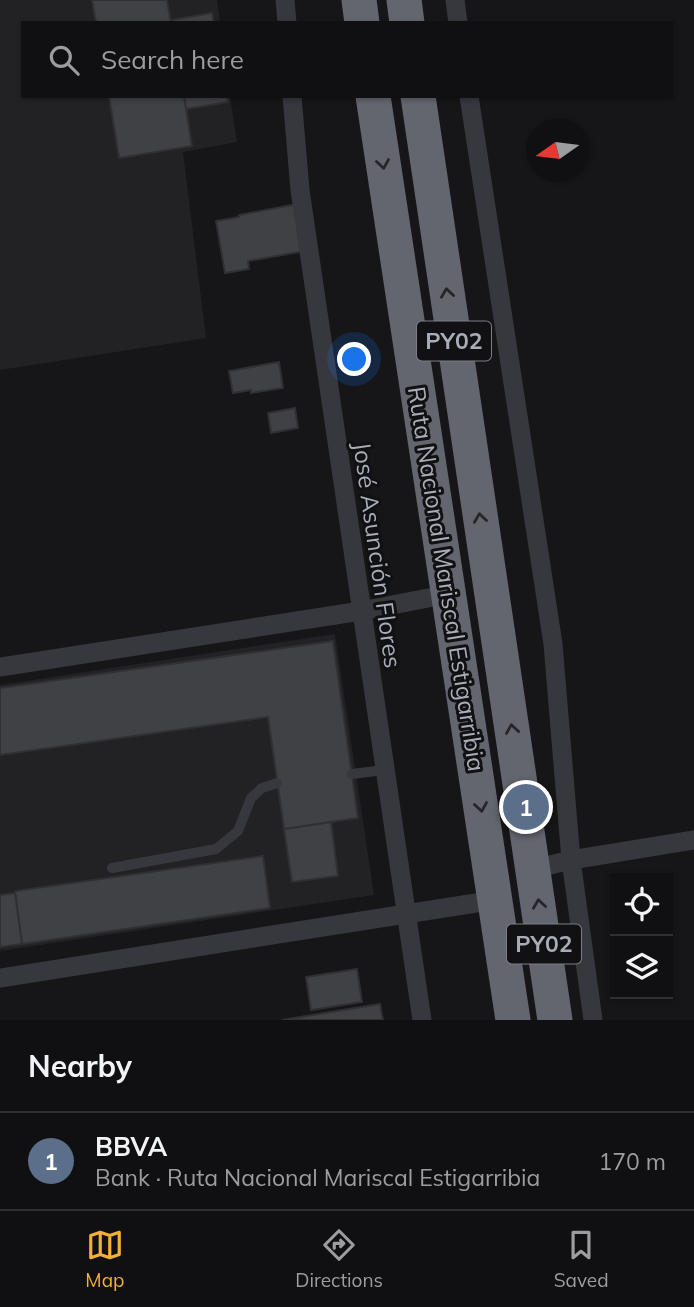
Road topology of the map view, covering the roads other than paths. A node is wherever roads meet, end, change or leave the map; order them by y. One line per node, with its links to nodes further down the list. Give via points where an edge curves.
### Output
1 (285, 0): 5 (street)
2 (359, 0): 6 (highway)
3 (404, 0): 7 (highway)
4 (455, 0): 8 (street)
5 (287, 21)
6 (362, 21)
7 (407, 21)
8 (458, 21)
9 (292, 98): 14 (street, José Asunción Flores, via 300,190)
10 (373, 98): 13 (highway, Ruta Nacional Mariscal Estigarribia / PY02, one-way to 13)
11 (418, 98): 22 (highway, Ruta Nacional Mariscal Estigarribia / PY02, one-way to 11)
12 (469, 98): 20 (street, via 553,644)
13 (449, 594): 14 (street); 23 (highway, Ruta Nacional Mariscal Estigarribia / PY02, one-way to 23)
14 (361, 611): 15 (street); 16 (street, José Asunción Flores)
15 (0, 667)
16 (384, 770): 17 (lane); 24 (street, José Asunción Flores)
17 (352, 774)
18 (277, 783): 21 (lane, via 251,798 238,831 216,849)
19 (694, 840): 20 (street)
20 (571, 860): 22 (street); 29 (street)
21 (112, 868)
22 (533, 869): 28 (highway, Ruta Nacional Mariscal Estigarribia / PY02, one-way to 22)
23 (495, 900): 24 (street); 27 (highway, Ruta Nacional Mariscal Estigarribia / PY02)
24 (407, 915): 25 (street); 26 (street, José Asunción Flores)
25 (0, 978)
26 (422, 1020)
27 (513, 1020)
28 (555, 1020)
29 (593, 1020)

